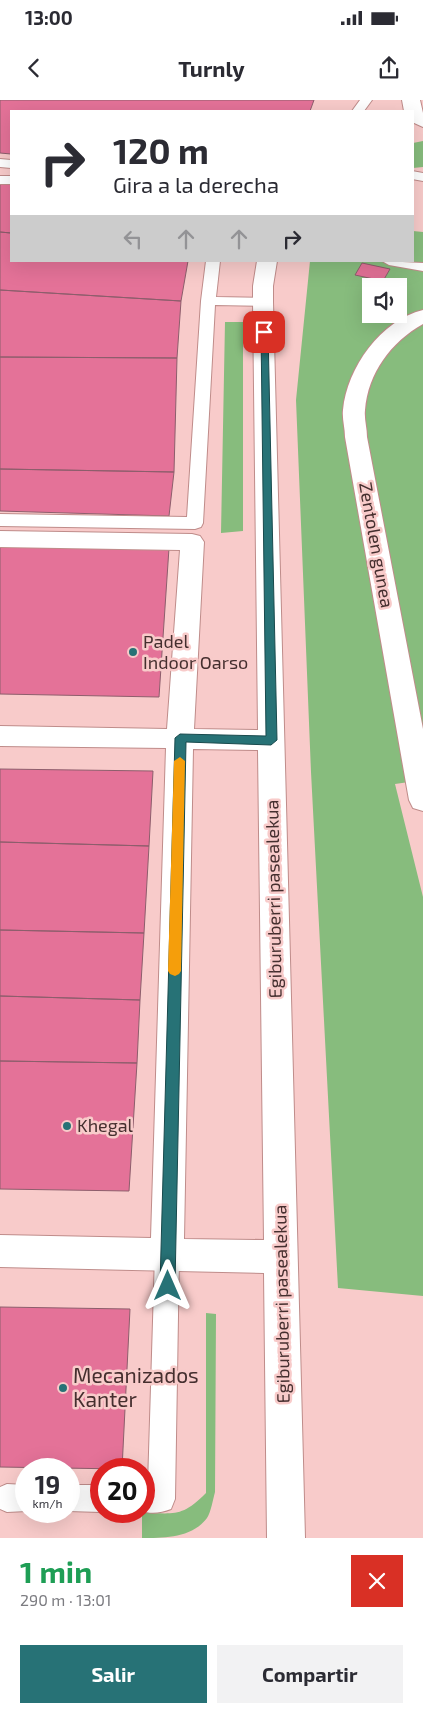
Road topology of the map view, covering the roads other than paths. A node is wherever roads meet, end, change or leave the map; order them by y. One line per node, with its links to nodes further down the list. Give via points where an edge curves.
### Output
1 (213, 262): 5 (lane)
2 (268, 262): 6 (street, Egiburuberri pasealekua)
3 (395, 262): 4 (lane)
4 (423, 267)
5 (208, 301): 6 (lane); 8 (lane, via 195,523)
6 (263, 302): 12 (street, Egiburuberri pasealekua)
7 (423, 316): 13 (street, Zentolen gunea, via 397,333 367,364 358,386 354,411 356,437)
8 (0, 520)
9 (0, 539): 11 (street, via 192,542)
10 (0, 736): 11 (street)
11 (180, 738): 12 (street); 15 (street)
12 (271, 740): 16 (street, Egiburuberri pasealekua)
13 (423, 800)
14 (0, 1251): 15 (street)
15 (168, 1255): 16 (street); 17 (lane, via 161,1499)
16 (281, 1257): 18 (street, Egiburuberri pasealekua)
17 (155, 1499)
18 (286, 1538)

